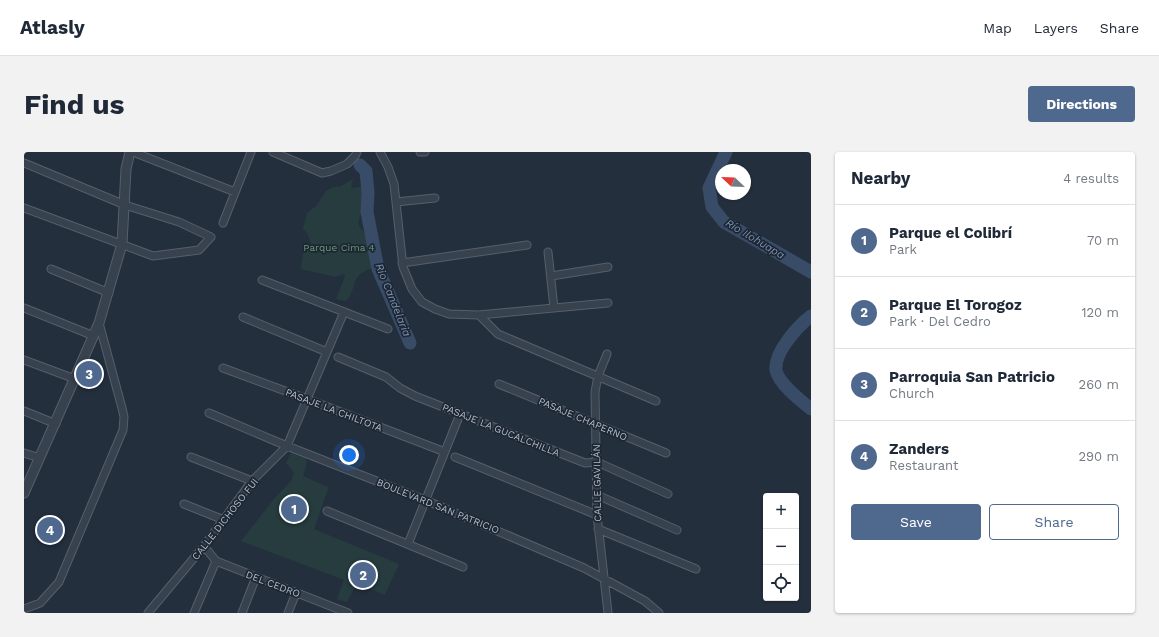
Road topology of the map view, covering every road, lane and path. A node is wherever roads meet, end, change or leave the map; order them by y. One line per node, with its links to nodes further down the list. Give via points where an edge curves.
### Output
1 (130, 152): 13 (street, via 126,170)
2 (133, 152): 10 (street)
3 (251, 152): 10 (street)
4 (273, 152): 5 (street, via 322,173 347,164)
5 (356, 152)
6 (380, 152): 12 (street, via 394,184)
7 (420, 152): 8 (street)
8 (425, 152)
9 (24, 163): 13 (street)
10 (235, 192): 15 (street)
11 (435, 198): 12 (street)
12 (396, 202): 19 (street)
13 (125, 205): 16 (street); 16 (street, via 180,222 211,237 199,250 153,256)
14 (24, 208): 16 (street)
15 (223, 223)
16 (122, 244): 24 (street)
17 (527, 245): 19 (street)
18 (548, 252): 22 (street)
19 (402, 263): 29 (street, via 412,290 422,302 449,314)
20 (608, 267): 22 (street)
21 (51, 269): 24 (street)
22 (551, 276): 27 (street)
23 (262, 280): 28 (street)
24 (109, 293): 31 (street)
25 (608, 304): 27 (street)
26 (24, 308): 33 (street)
27 (554, 308): 29 (street)
28 (344, 312): 32 (street); 34 (street, CALLE DICHOSO FUI)
29 (479, 314): 39 (street, via 498,334)
30 (243, 317): 34 (street)
31 (99, 323): 33 (street); 76 (street, via 124,417 122,430 59,582 40,603)
32 (388, 329)
33 (94, 336): 40 (street)
34 (327, 352): 42 (street, CALLE DICHOSO FUI)
35 (607, 354): 39 (street, CALLE GAVILÁN)
36 (338, 357): 46 (street, PASAJE LA GUCALCHILLA, via 386,377 400,388)
37 (24, 360): 40 (street)
38 (223, 368): 42 (street, PASAJE LA CHILTOTA)
39 (598, 376): 43 (street); 48 (street, CALLE GAVILÁN, via 595,392)
40 (75, 379): 47 (street)
41 (499, 384): 48 (street, PASAJE CHAPERNO)
42 (307, 399): 49 (street, CALLE DICHOSO FUI); 50 (street, PASAJE LA CHILTOTA)
43 (656, 402)
44 (24, 411): 47 (street)
45 (209, 413): 49 (street, BOULEVARD SAN PATRICIO)
46 (460, 414): 50 (street); 56 (street, PASAJE LA GUCALCHILLA, via 585,463)
47 (56, 424): 55 (street)
48 (596, 424): 52 (street, PASAJE CHAPERNO); 56 (street, CALLE GAVILÁN)
49 (287, 446): 57 (street, CALLE DICHOSO FUI); 61 (street, BOULEVARD SAN PATRICIO)
50 (445, 452): 61 (street)
51 (24, 453): 55 (street)
52 (666, 453)
53 (191, 457): 57 (street)
54 (455, 457): 64 (street)
55 (40, 458): 58 (street)
56 (597, 462): 59 (street, PASAJE LA GUCALCHILLA); 60 (street, CALLE GAVILÁN)
57 (252, 482): 65 (street, CALLE DICHOSO FUI)
58 (24, 493)
59 (668, 494)
60 (597, 495): 64 (street, CALLE GAVILÁN); 67 (street)
61 (425, 500): 68 (street); 74 (street, BOULEVARD SAN PATRICIO)
62 (184, 504): 65 (street)
63 (328, 511): 68 (street)
64 (597, 515): 66 (street, CALLE GAVILÁN)
65 (224, 520): 69 (street, CALLE DICHOSO FUI)
66 (598, 529): 72 (street); 74 (street, CALLE GAVILÁN)
67 (677, 530)
68 (408, 544): 71 (street)
69 (204, 546): 70 (street, DEL CEDRO); 78 (street, CALLE DICHOSO FUI)
70 (216, 561): 73 (street, DEL CEDRO); 79 (street)
71 (463, 567)
72 (696, 569)
73 (256, 577): 75 (street, DEL CEDRO); 80 (street)
74 (604, 578): 83 (street, CALLE GAVILÁN); 84 (street, BOULEVARD SAN PATRICIO, via 645,601)
75 (296, 593): 77 (street, DEL CEDRO); 81 (street)
76 (24, 609)
77 (338, 611): 82 (street, DEL CEDRO)
78 (148, 613)
79 (194, 613)
80 (242, 613)
81 (288, 613)
82 (348, 613)
83 (608, 613)
84 (659, 613)

